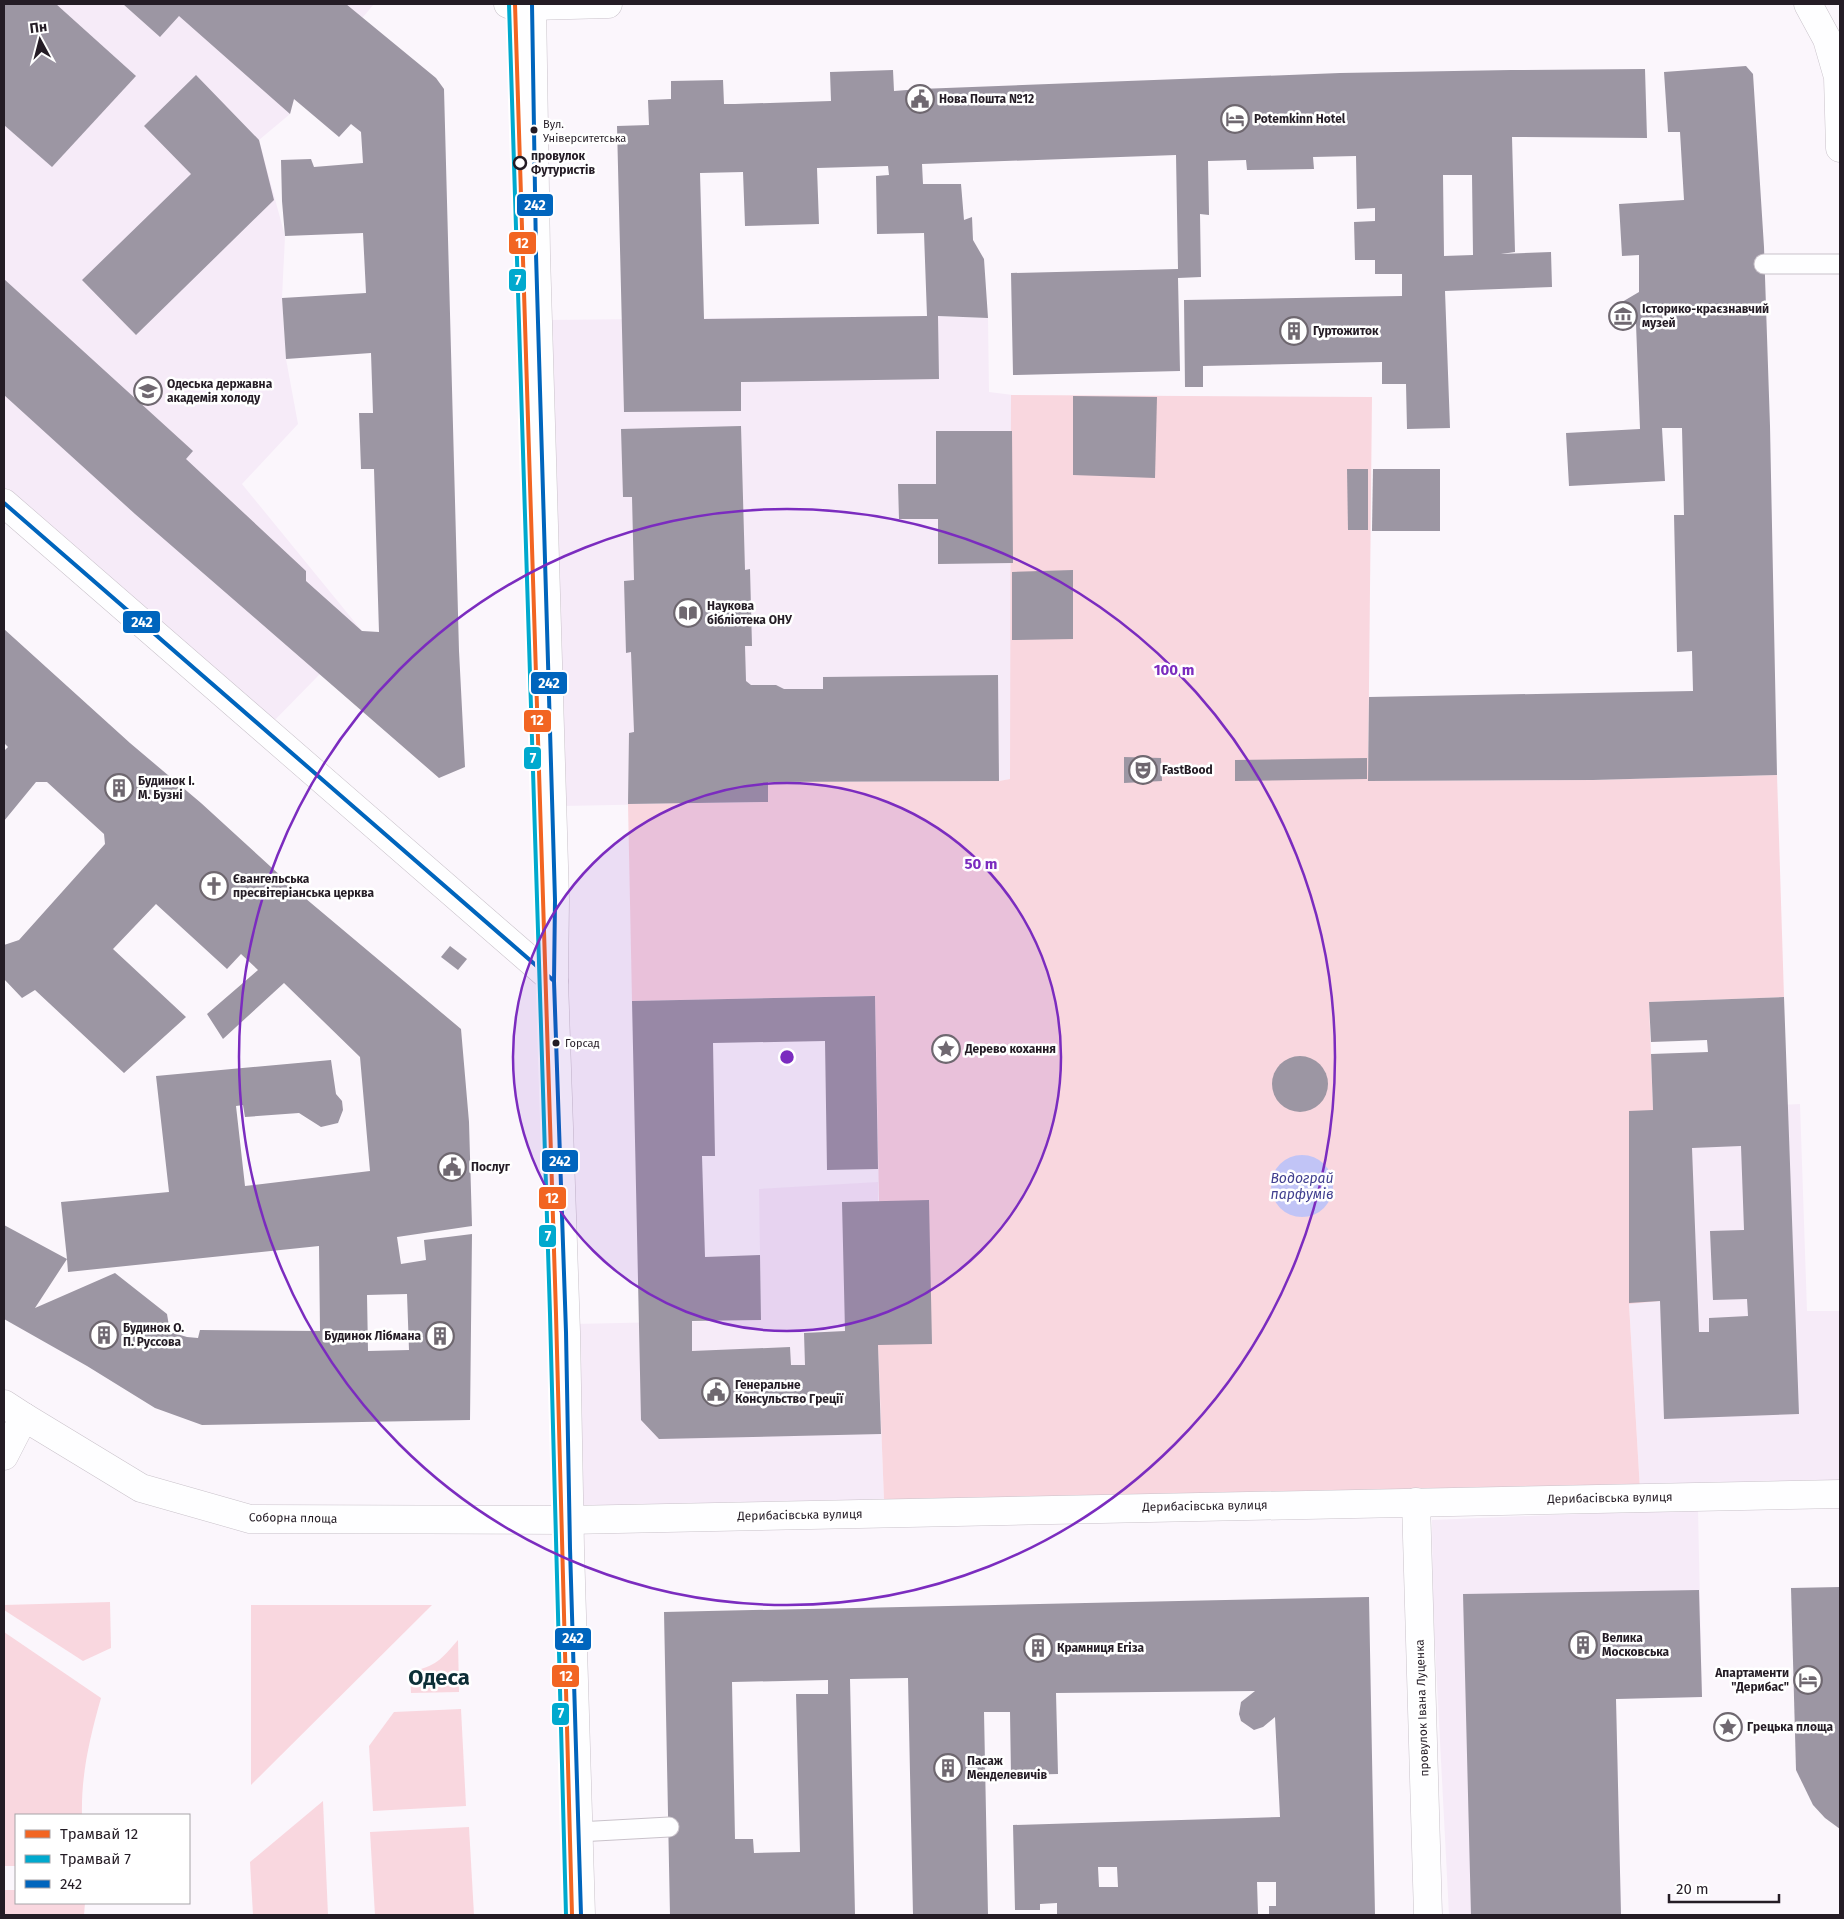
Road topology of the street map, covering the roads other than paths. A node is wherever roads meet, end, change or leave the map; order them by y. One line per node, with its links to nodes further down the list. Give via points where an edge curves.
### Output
1 (608, 4): 3 (street)
2 (1808, 4): 4 (street, via 1827,39 1838,77)
3 (530, 5): 8 (street, via 555,900)
4 (1840, 148)
5 (1764, 264): 6 (lane)
6 (1840, 264)
7 (4, 503): 8 (street)
8 (554, 981): 13 (street)
9 (14, 1411): 10 (street, Соборна площа); 13 (street, Соборна площа, via 141,1488 250,1519)
10 (4, 1456)
11 (1840, 1494): 12 (street, Дерибасівська вулиця)
12 (1416, 1502): 13 (street, Дерибасівська вулиця); 17 (street, провулок Івана Луценка)
13 (569, 1520): 15 (street)
14 (669, 1827): 15 (lane)
15 (578, 1832): 16 (street)
16 (581, 1915)
17 (1428, 1915)

